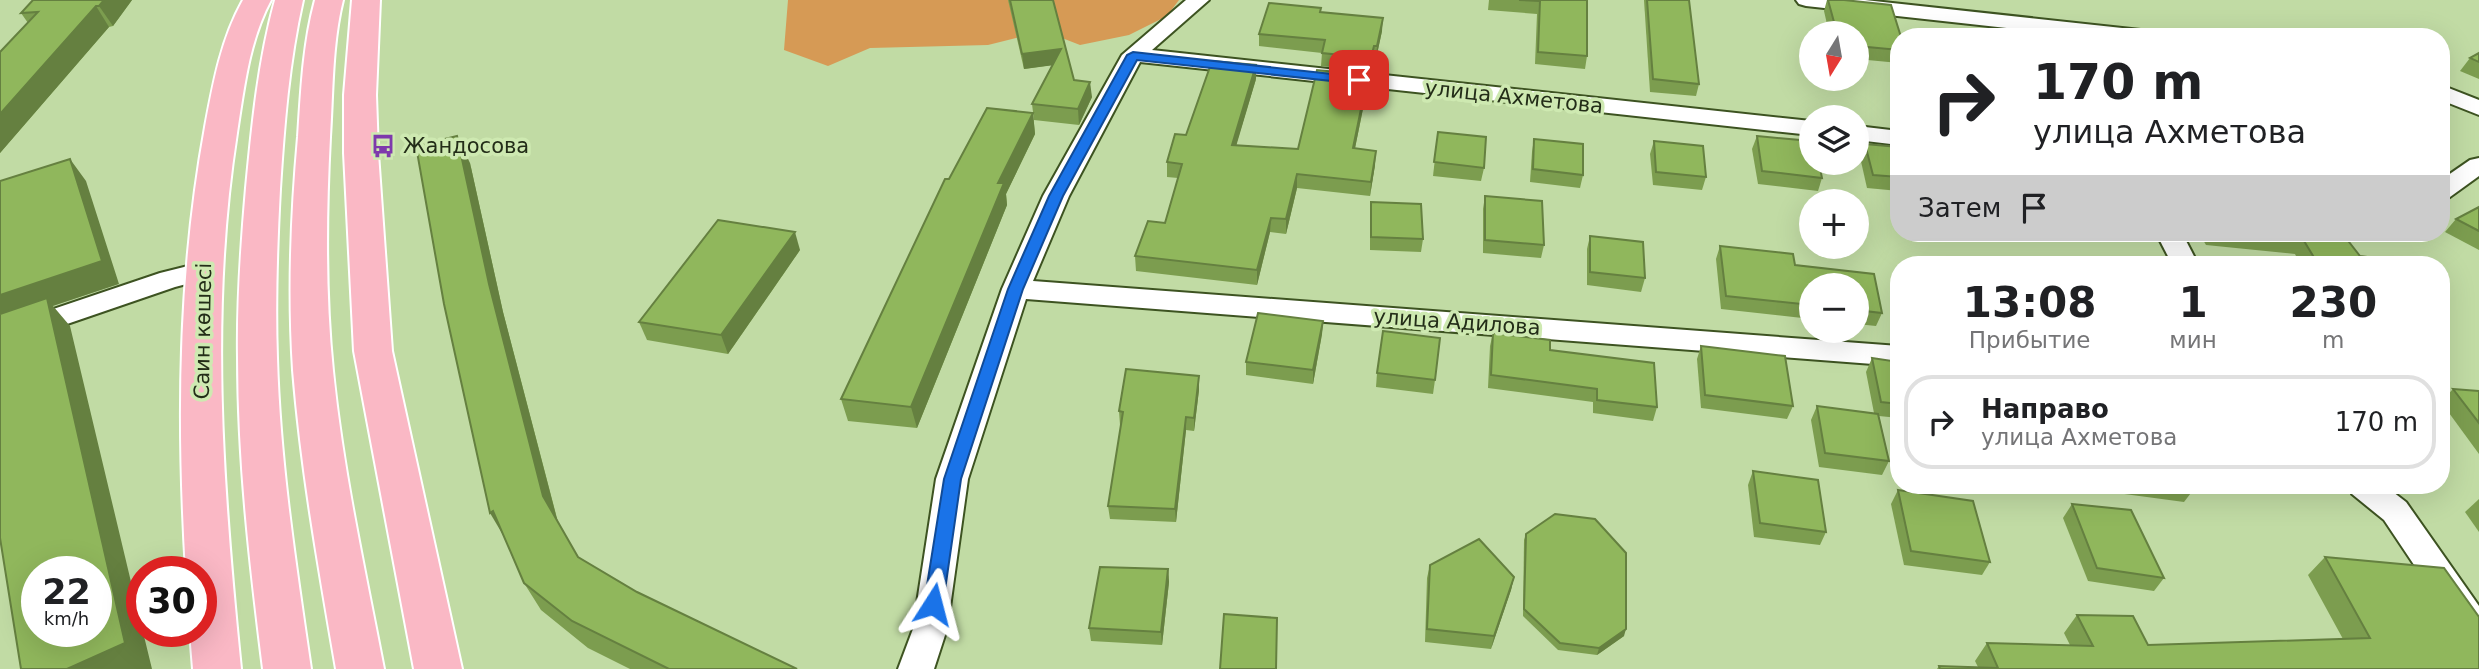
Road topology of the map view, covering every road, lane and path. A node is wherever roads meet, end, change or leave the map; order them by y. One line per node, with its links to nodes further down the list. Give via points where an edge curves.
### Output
1 (257, 0): 18 (main road, Саин көшесі, via 240,37 218,138)
2 (289, 0): 25 (main road, via 269,113 258,383 271,553)
3 (330, 0): 26 (main road, via 323,23 308,216 313,368)
4 (366, 0): 27 (main road, via 360,153 373,351)
5 (1199, 0): 10 (street)
6 (1806, 0): 7 (street)
7 (1941, 7): 8 (street); 9 (street)
8 (1949, 28)
9 (2087, 28)
10 (1133, 55): 13 (street, улица Ахметова); 19 (street, via 1056,196)
11 (2450, 96): 12 (street)
12 (2479, 108)
13 (1799, 127)
14 (1869, 134): 15 (street)
15 (1890, 137)
16 (2479, 165): 17 (street)
17 (2450, 186)
18 (204, 271): 20 (street); 24 (main road, Саин көшесі, via 200,400)
19 (1016, 289): 21 (street, улица Адилова); 28 (street, via 953,479 930,628)
20 (0, 337)
21 (1890, 355)
22 (2374, 494): 23 (street, via 2395,511)
23 (2479, 634)
24 (216, 669)
25 (287, 669)
26 (360, 669)
27 (438, 669)
28 (916, 669)

